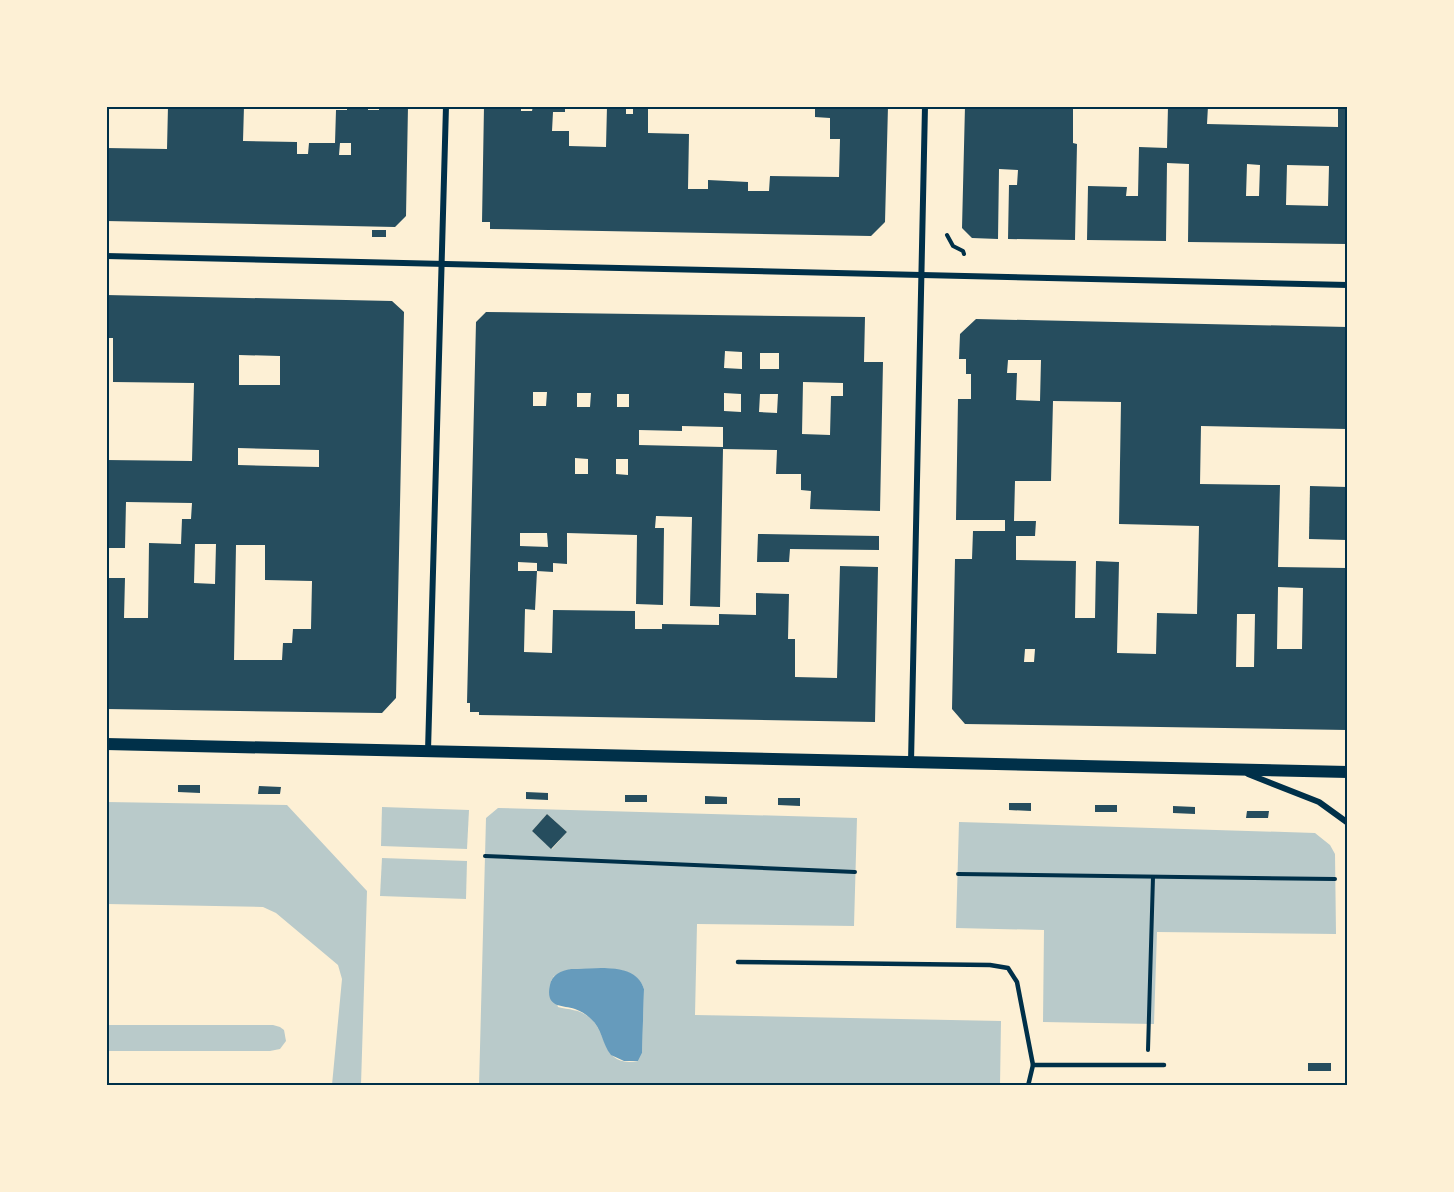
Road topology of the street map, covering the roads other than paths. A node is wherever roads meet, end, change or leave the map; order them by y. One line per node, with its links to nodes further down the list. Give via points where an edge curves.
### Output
1 (446, 106): 4 (street)
2 (925, 106): 5 (street)
3 (106, 256): 4 (street)
4 (442, 264): 5 (street); 8 (street)
5 (922, 275): 6 (street); 9 (street)
6 (1347, 285)
7 (106, 744): 8 (main road)
8 (428, 751): 9 (main road)
9 (911, 762): 10 (main road)
10 (1236, 770): 11 (main road); 12 (street, via 1319,802)
11 (1347, 772)
12 (1347, 823)
13 (738, 962): 14 (lane, via 990,964 1008,968 1017,982)
14 (1033, 1065): 15 (lane); 16 (lane)
15 (1164, 1065)
16 (1028, 1086)

